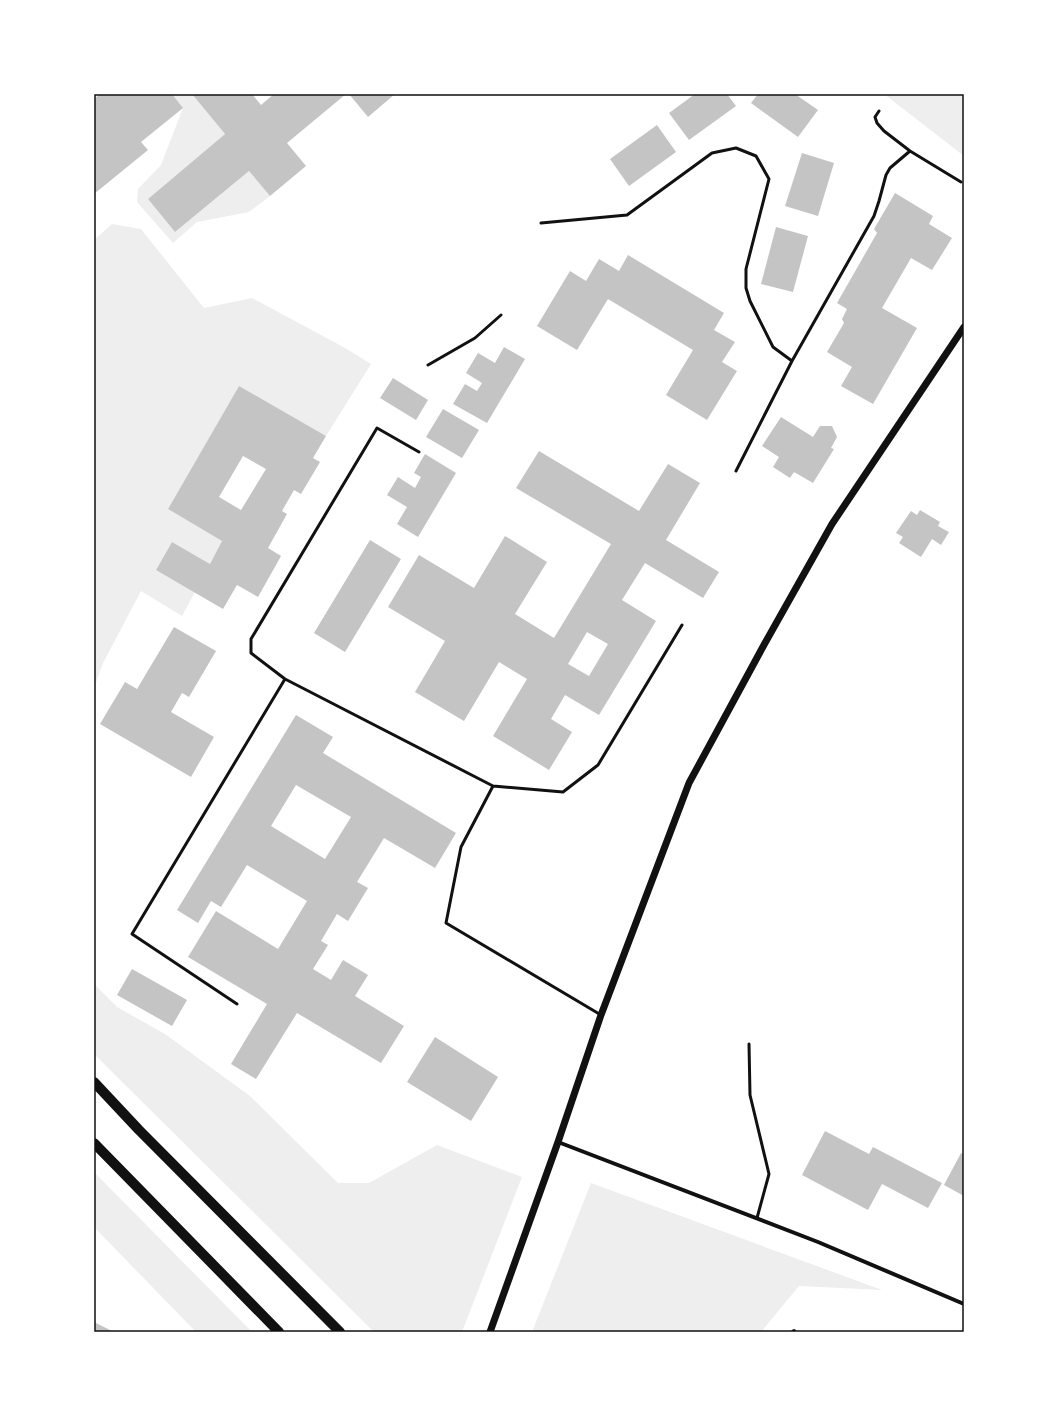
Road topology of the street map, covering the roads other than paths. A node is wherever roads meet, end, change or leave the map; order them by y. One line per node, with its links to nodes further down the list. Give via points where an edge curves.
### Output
1 (880, 111): 2 (lane, via 876,117 877,123)
2 (910, 151): 3 (lane); 7 (lane, via 890,168 886,175 874,216)
3 (961, 182)
4 (541, 222): 7 (lane, via 627,215 712,153 736,148 756,156 769,179 746,269 746,288 773,347)
5 (501, 315): 8 (lane, via 476,338)
6 (964, 327): 15 (street, via 832,524 688,783)
7 (792, 361): 10 (lane)
8 (428, 365)
9 (419, 452): 12 (lane, via 377,428 251,639 251,653)
10 (736, 471)
11 (682, 626): 13 (lane, via 598,765 563,792)
12 (284, 679): 13 (lane); 14 (lane, via 132,934)
13 (493, 786): 15 (lane, via 461,847 446,924)
14 (237, 1004)
15 (601, 1015): 18 (street)
16 (749, 1044): 20 (lane, via 750,1095 769,1174)
17 (94, 1082): 23 (main road)
18 (558, 1142): 20 (street); 24 (street)
19 (94, 1143): 22 (main road)
20 (757, 1218): 21 (street)
21 (964, 1304)
22 (279, 1332)
23 (340, 1332)
24 (490, 1332)

